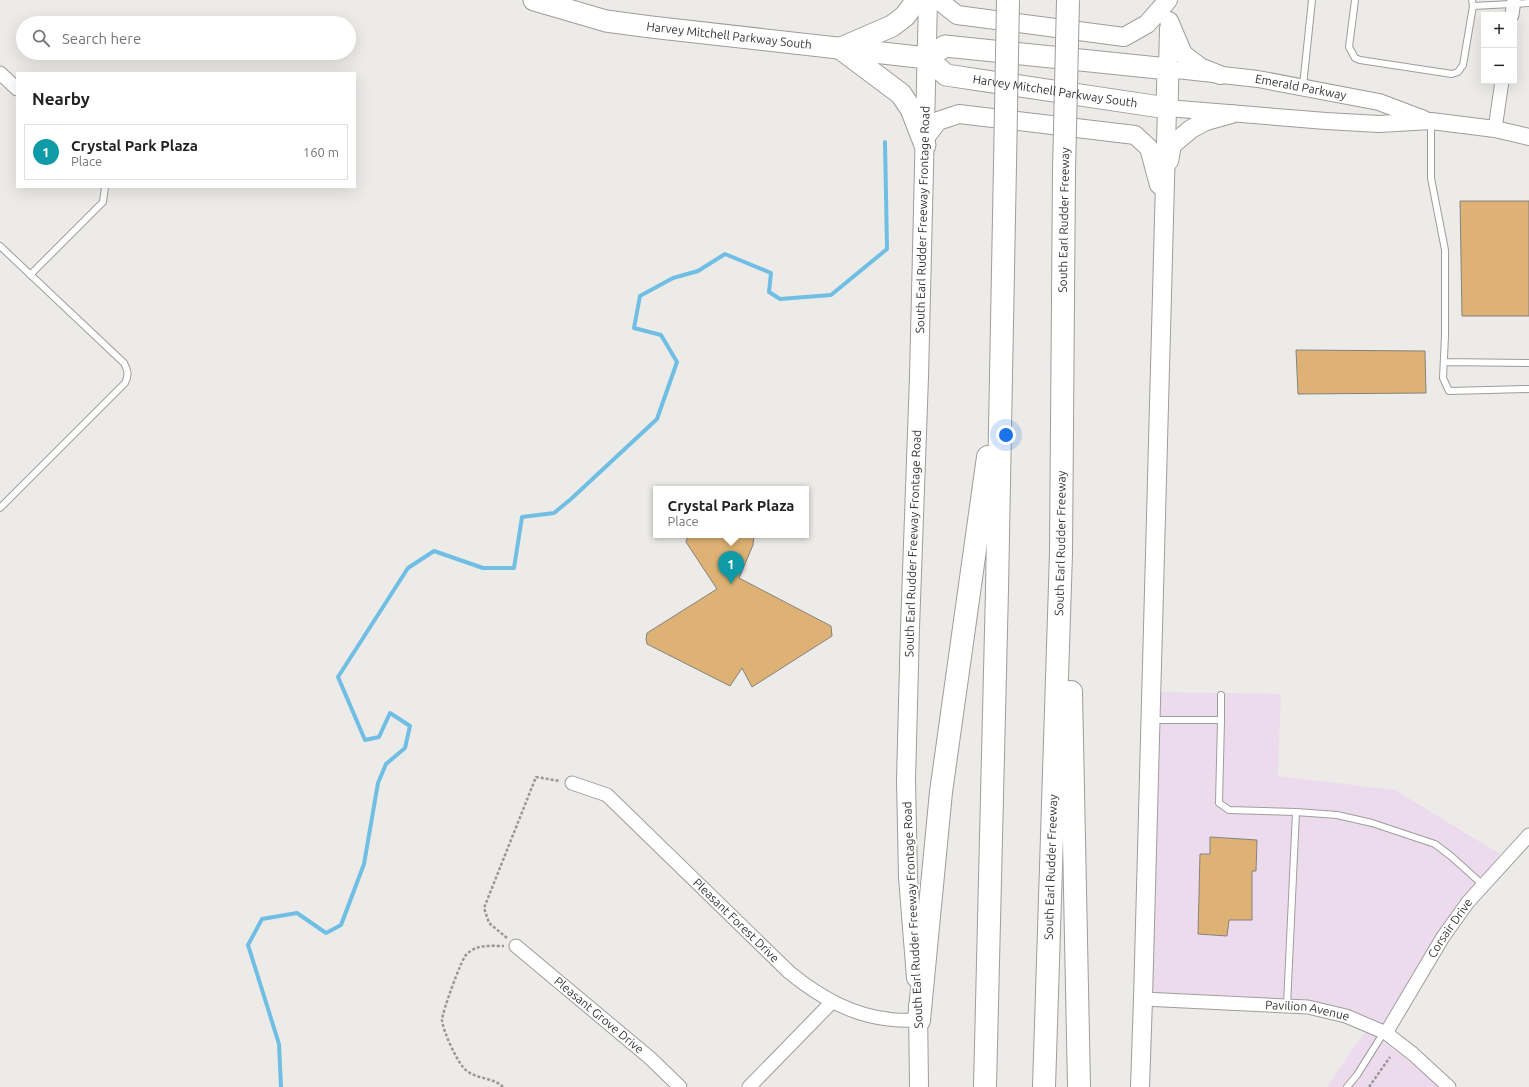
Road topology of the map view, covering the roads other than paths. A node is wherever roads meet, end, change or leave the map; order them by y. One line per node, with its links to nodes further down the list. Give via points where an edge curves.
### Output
1 (534, 0): 12 (main road, Harvey Mitchell Parkway South)
2 (917, 0): 15 (main road, via 905,16 892,26)
3 (928, 0): 16 (main road, South Earl Rudder Freeway Frontage Road)
4 (940, 0): 7 (main road, via 957,15 1124,37 1147,24)
5 (1008, 0): 34 (highway, bridge)
6 (1068, 0): 39 (highway, South Earl Rudder Freeway, bridge)
7 (1169, 0): 14 (main road)
8 (1312, 0): 22 (lane)
9 (1355, 0): 10 (lane, via 1349,47 1355,58 1452,74 1458,72 1463,65)
10 (1473, 3): 13 (lane)
11 (1529, 3): 13 (lane)
12 (558, 4): 15 (main road, Harvey Mitchell Parkway South, via 613,22)
13 (1513, 6)
14 (1169, 21): 17 (main road); 19 (main road, via 1182,54 1200,67)
15 (840, 48): 16 (main road, Harvey Mitchell Parkway South); 28 (main road, via 901,94 911,109)
16 (927, 58): 17 (main road, via 945,46); 23 (main road, Harvey Mitchell Parkway South, via 946,75); 28 (main road, South Earl Rudder Freeway Frontage Road)
17 (1168, 69): 19 (street, Emerald Parkway); 23 (main road)
18 (0, 73): 21 (street)
19 (1220, 74): 22 (street, Emerald Parkway)
20 (1502, 84): 26 (street)
21 (16, 88)
22 (1303, 88): 25 (street, Emerald Parkway, via 1379,102)
23 (1167, 108): 24 (street, Emerald Parkway); 29 (main road)
24 (1231, 114): 25 (street, Emerald Parkway, via 1379,124); 29 (main road, via 1206,121 1191,129 1172,145)
25 (1431, 121): 26 (street, Emerald Parkway); 35 (lane, via 1430,178 1445,250)
26 (1495, 129): 27 (street, Emerald Parkway)
27 (1529, 137)
28 (925, 142): 31 (main road, via 938,121 958,114 1135,135 1149,148); 51 (main road, South Earl Rudder Freeway Frontage Road, via 906,780 908,877)
29 (1165, 179): 31 (main road)
30 (105, 188): 33 (lane, via 103,202)
31 (1164, 201): 41 (main road)
32 (0, 246): 33 (lane)
33 (30, 275): 38 (lane, via 124,363 128,376 125,383)
34 (1001, 362): 51 (highway, via 941,792); 56 (highway)
35 (1444, 362): 36 (lane); 37 (lane, via 1443,378 1449,391)
36 (1529, 364)
37 (1529, 389)
38 (0, 508)
39 (1061, 553): 57 (highway, South Earl Rudder Freeway); 58 (highway, via 1069,606)
40 (1221, 695): 42 (lane)
41 (1151, 720): 42 (lane); 48 (main road)
42 (1221, 720): 44 (lane, via 1219,803 1229,810)
43 (572, 783): 49 (street, Pleasant Forest Drive, via 607,795 789,972 808,988)
44 (1296, 812): 46 (lane, via 1338,815 1372,823 1435,844); 50 (lane)
45 (1529, 835): 46 (street, Corsair Drive)
46 (1483, 885): 52 (street, Corsair Drive, via 1443,937)
47 (516, 946): 53 (street, Pleasant Grove Drive, via 650,1058)
48 (1143, 999): 50 (street, Pavilion Avenue); 59 (main road)
49 (832, 1002): 51 (street, Pleasant Forest Drive, via 868,1016 889,1020); 54 (street)
50 (1287, 1005): 52 (street, Pavilion Avenue, via 1346,1016)
51 (919, 1020): 55 (main road, South Earl Rudder Freeway Frontage Road)
52 (1385, 1033): 60 (lane); 61 (street, Pavilion Avenue, via 1413,1054)
53 (680, 1087)
54 (749, 1087)
55 (919, 1087)
56 (985, 1087)
57 (1044, 1087)
58 (1079, 1087)
59 (1140, 1087)
60 (1347, 1087)
61 (1449, 1087)

